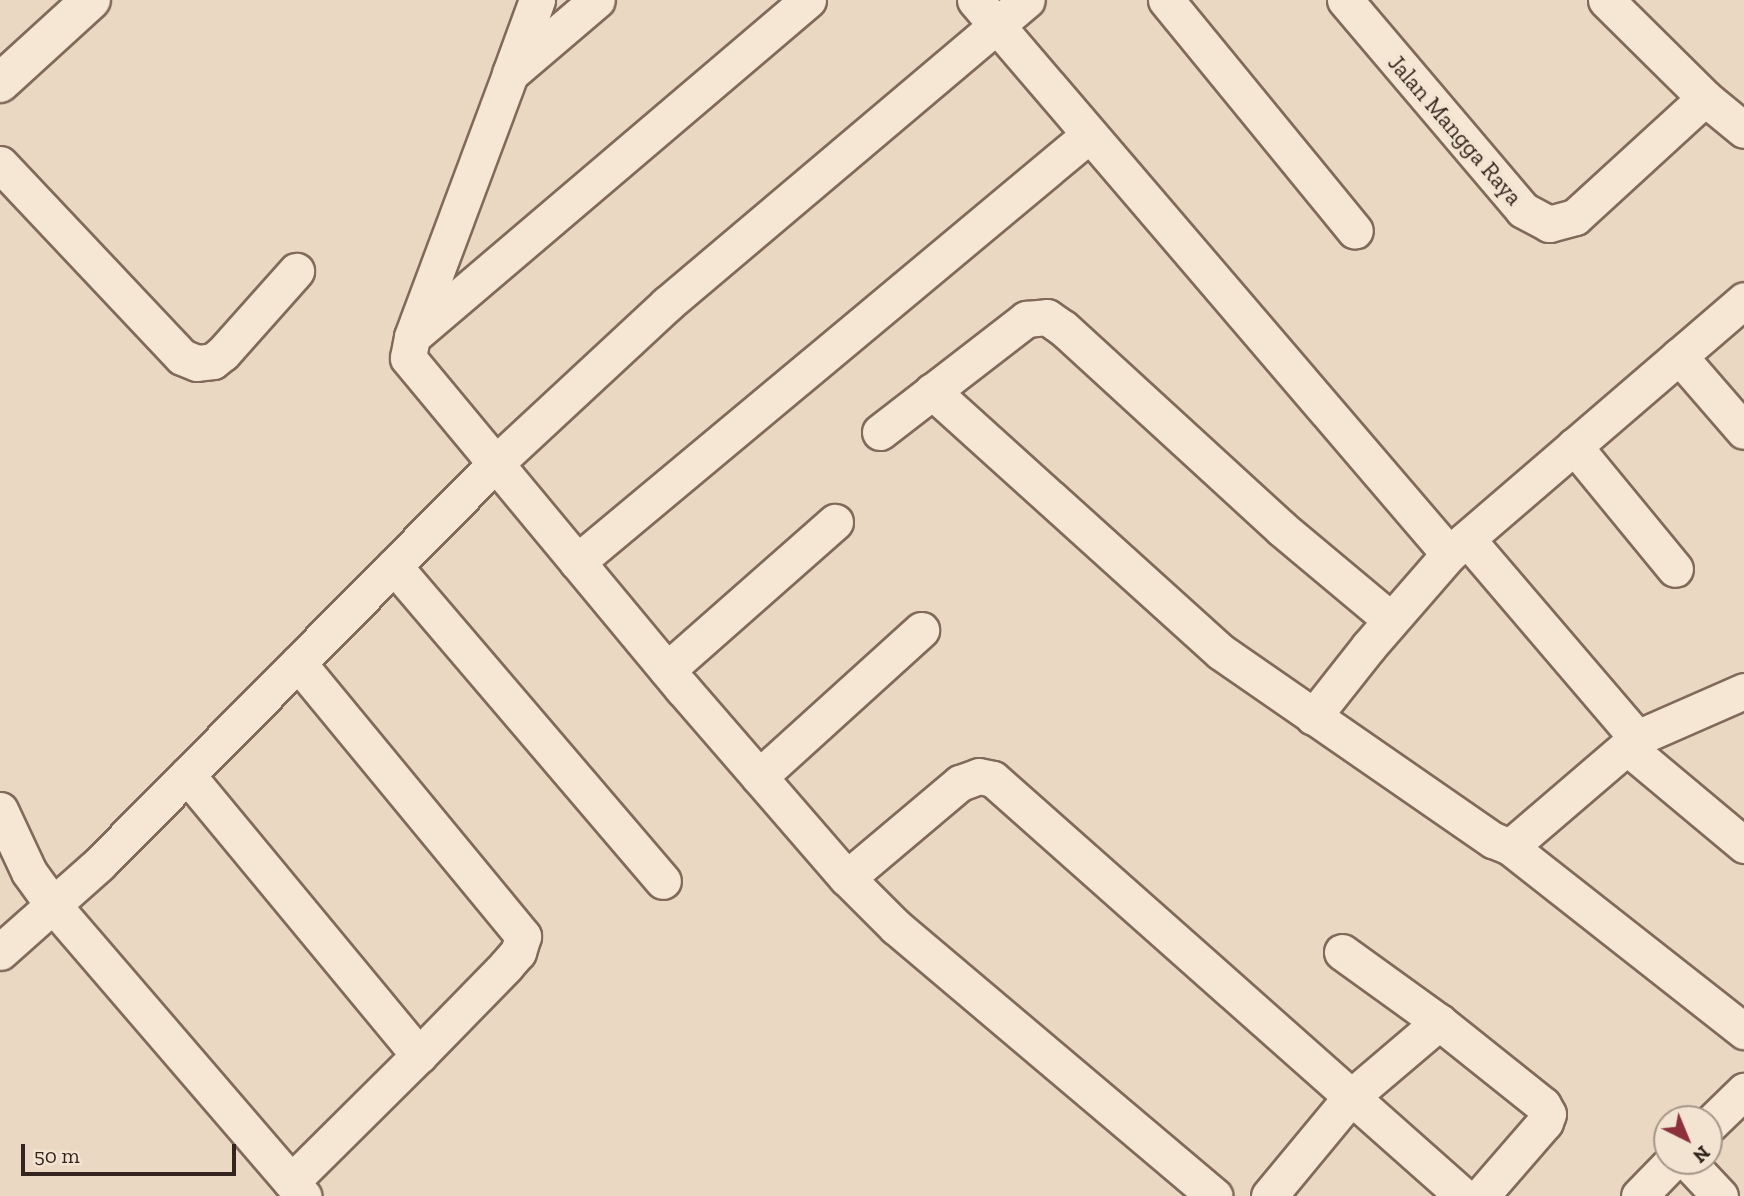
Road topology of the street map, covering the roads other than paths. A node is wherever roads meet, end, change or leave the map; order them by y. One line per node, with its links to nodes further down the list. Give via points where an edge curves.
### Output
1 (91, 0): 11 (main road)
2 (537, 0): 10 (street)
3 (597, 0): 10 (street)
4 (808, 0): 19 (street)
5 (1027, 0): 9 (street)
6 (1166, 0): 16 (street)
7 (1345, 0): 12 (street, Jalan Mangga Raya, via 1523,210 1549,224 1575,217)
8 (1606, 0): 12 (street)
9 (985, 13): 14 (street); 25 (street)
10 (510, 74): 19 (street)
11 (0, 83)
12 (1706, 98): 13 (street)
13 (1744, 130)
14 (1089, 135): 27 (street); 28 (street)
15 (0, 164): 17 (street, via 182,357 197,363 213,361 223,353)
16 (1355, 231)
17 (296, 271)
18 (1744, 300): 20 (street)
19 (412, 337): 25 (street, via 408,358)
20 (1679, 356): 22 (street); 24 (street)
21 (932, 391): 23 (street); 31 (street, via 1026,319 1046,317); 36 (street, via 1221,652)
22 (1744, 430)
23 (880, 432)
24 (1574, 446): 27 (street); 30 (street)
25 (495, 464): 28 (street); 29 (street)
26 (835, 522): 34 (street)
27 (1458, 547): 31 (street); 37 (street)
28 (578, 562): 34 (street)
29 (394, 566): 33 (street); 44 (street)
30 (1675, 569)
31 (1391, 620): 36 (street)
32 (921, 630): 39 (street)
33 (298, 663): 38 (street); 50 (street, via 523,936 518,952 506,966)
34 (667, 670): 39 (street)
35 (1744, 691): 37 (street)
36 (1313, 717): 42 (street, via 1493,840)
37 (1632, 743): 41 (street); 42 (street)
38 (187, 775): 45 (street); 50 (street)
39 (759, 777): 43 (street)
40 (0, 810): 45 (street, via 29,872)
41 (1744, 845)
42 (1510, 847): 49 (street)
43 (846, 878): 52 (street, via 960,783 979,776 993,779); 57 (street, via 896,927)
44 (663, 881)
45 (53, 905): 46 (street); 56 (street)
46 (0, 952)
47 (1342, 953): 48 (street)
48 (1439, 1022): 52 (street); 60 (street, via 1543,1105 1548,1114)
49 (1744, 1031)
50 (419, 1055): 56 (street)
51 (1744, 1091): 53 (street)
52 (1352, 1097): 58 (street); 59 (street)
53 (1723, 1111)
54 (1659, 1175): 61 (street)
55 (1700, 1175): 62 (street)
56 (297, 1189)
57 (1214, 1196)
58 (1269, 1196)
59 (1463, 1196)
60 (1481, 1196)
61 (1639, 1196)
62 (1720, 1196)

